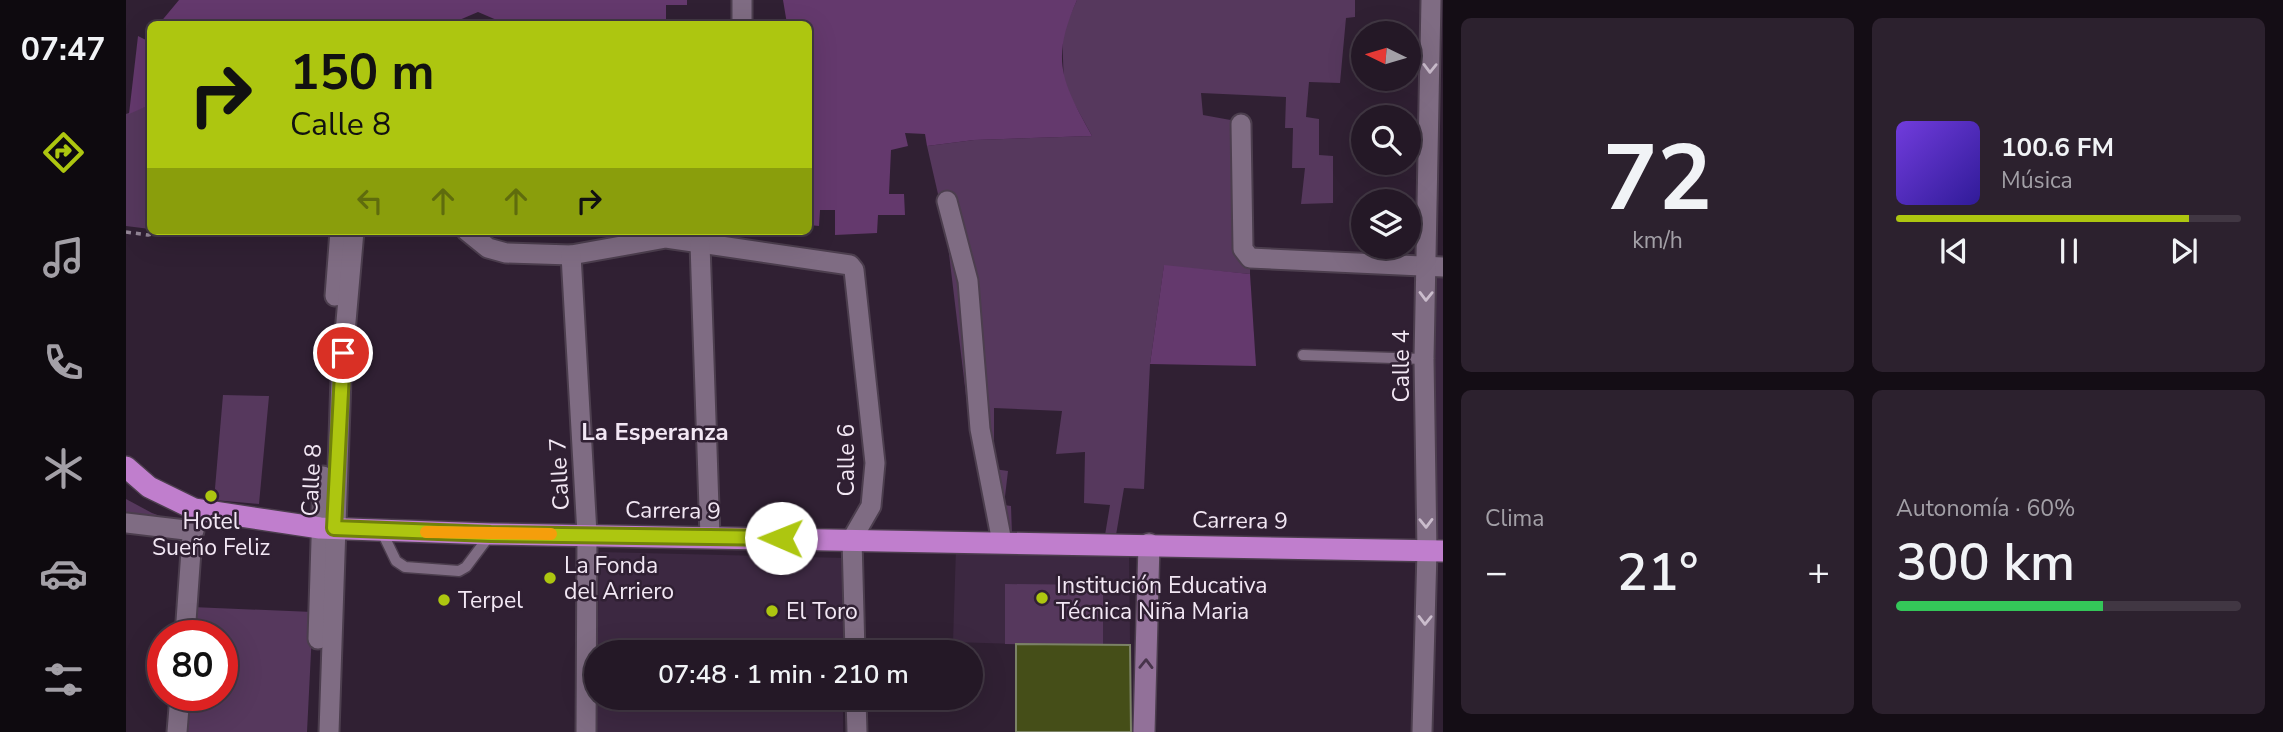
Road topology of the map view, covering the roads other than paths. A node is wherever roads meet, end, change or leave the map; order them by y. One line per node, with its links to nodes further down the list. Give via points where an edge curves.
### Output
1 (742, 0): 3 (street)
2 (1431, 0): 12 (street, Calle 4, one-way to 12)
3 (742, 21)
4 (1241, 124): 12 (street, via 1243,249 1250,258)
5 (947, 201): 25 (street, via 968,281 980,429)
6 (340, 235): 18 (street, Calle 8)
7 (354, 235): 18 (street, Calle 8)
8 (472, 235): 11 (street, via 488,248 506,253)
9 (724, 239): 10 (street); 24 (street, Calle 6, via 776,254 850,265 855,270 875,463 871,506)
10 (700, 244): 11 (street, via 639,241); 23 (street)
11 (571, 256): 22 (street, Calle 7)
12 (1435, 267): 14 (street, Calle 4, one-way to 14)
13 (1303, 355): 14 (lane)
14 (1424, 359): 27 (street, Calle 4, one-way to 27)
15 (126, 467): 16 (highway, Carrera 9, via 149,487)
16 (194, 509): 18 (highway, Carrera 9); 20 (street)
17 (126, 523): 20 (street)
18 (327, 528): 19 (highway, Carrera 9); 35 (street, Calle 8); 36 (street, Calle 8)
19 (381, 530): 21 (highway, Carrera 9); 21 (lane, via 396,561 405,568 459,571)
20 (194, 531): 28 (street)
21 (491, 534): 22 (highway, Carrera 9)
22 (587, 534): 23 (highway, Carrera 9); 29 (street, Calle 7)
23 (710, 537): 24 (highway, Carrera 9)
24 (852, 540): 25 (highway, Carrera 9); 30 (street)
25 (1002, 542): 26 (highway, Carrera 9)
26 (1149, 544): 27 (highway, Carrera 9); 39 (street, one-way to 26)
27 (1435, 551): 40 (street, Calle 4, one-way to 40)
28 (186, 620)
29 (590, 640)
30 (855, 640)
31 (587, 710): 37 (street, Calle 7)
32 (856, 710): 38 (street)
33 (179, 711): 34 (street)
34 (177, 732)
35 (316, 732)
36 (329, 732)
37 (586, 732)
38 (857, 732)
39 (1144, 732)
40 (1422, 732)

